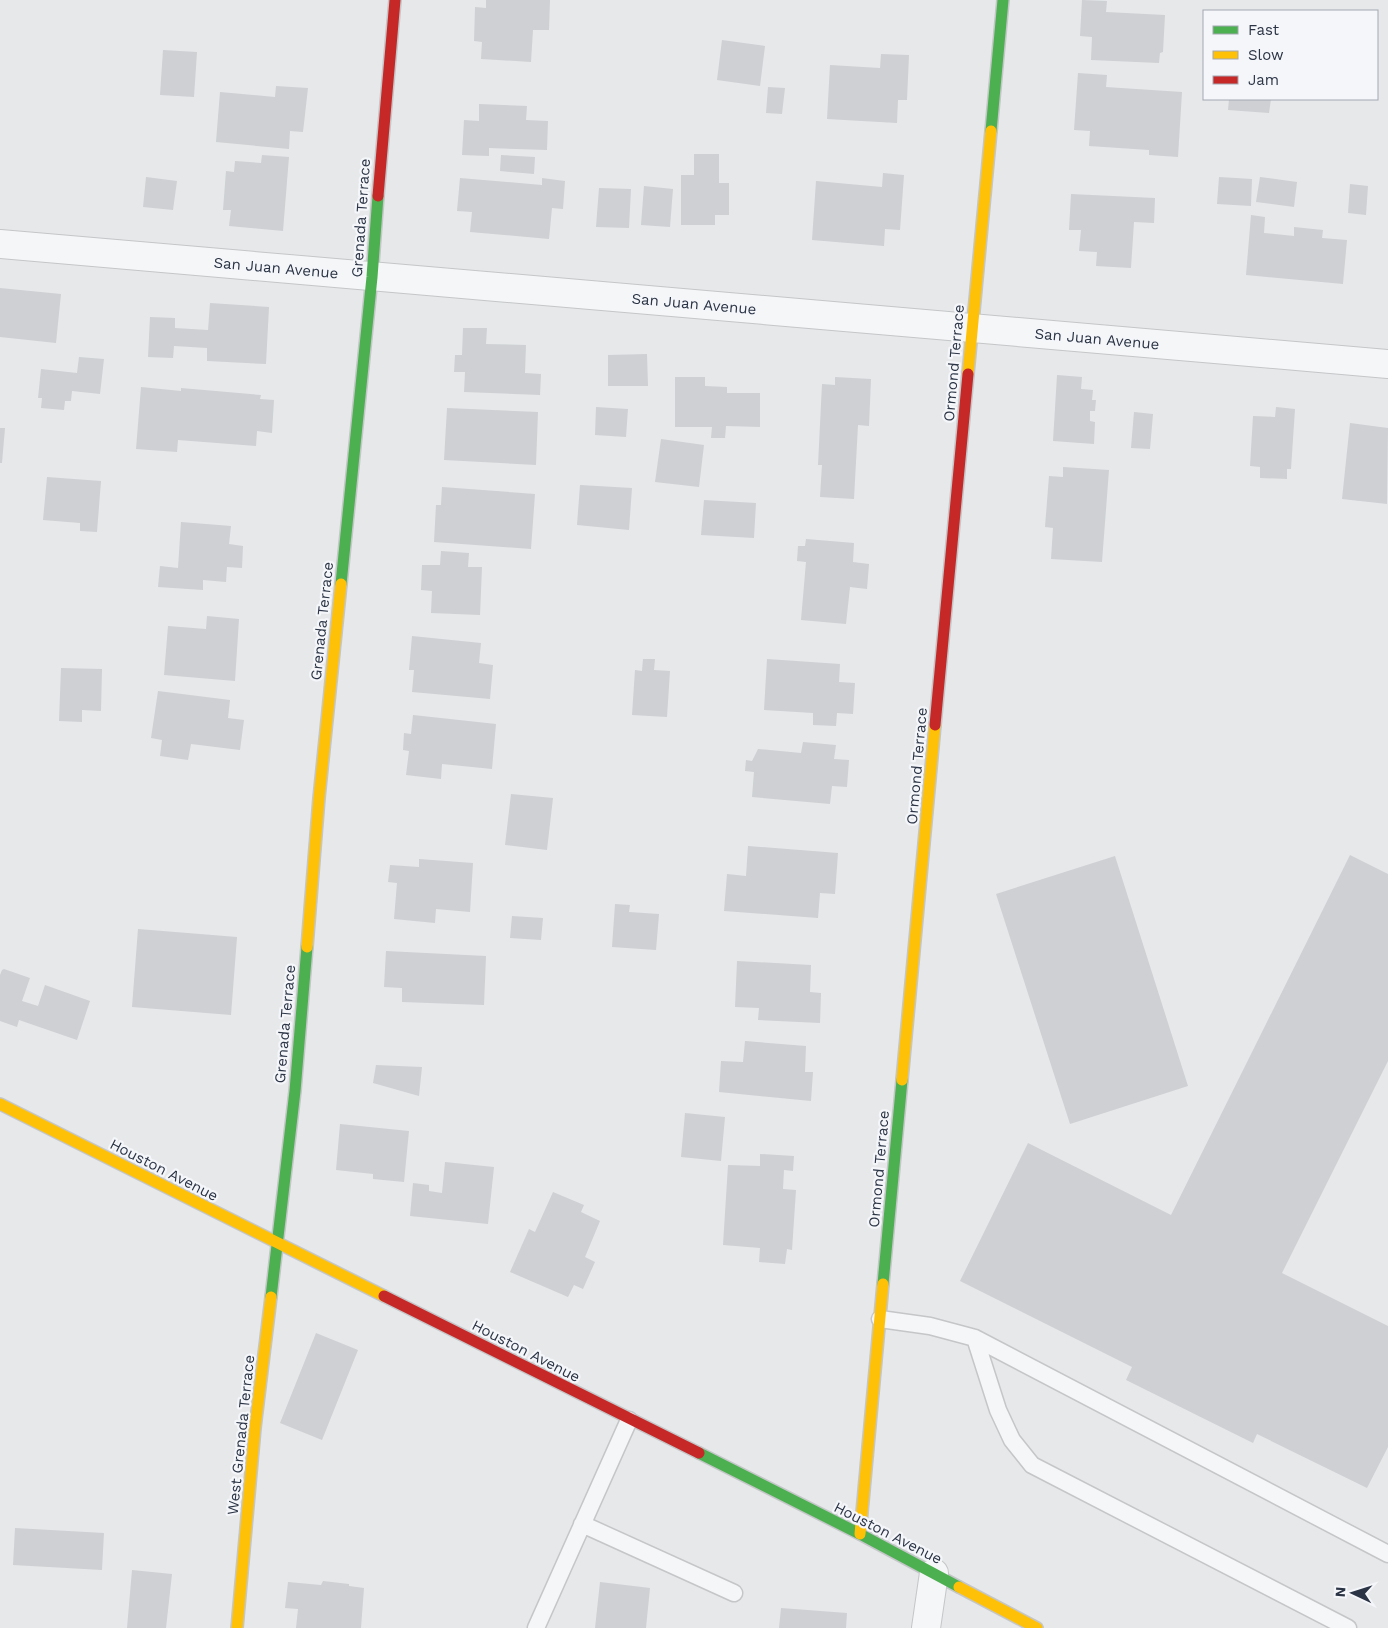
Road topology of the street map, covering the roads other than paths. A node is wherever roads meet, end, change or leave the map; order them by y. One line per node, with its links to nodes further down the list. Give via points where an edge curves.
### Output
1 (395, 0): 4 (street, Grenada Terrace)
2 (1003, 0): 5 (street, Ormond Terrace)
3 (0, 244): 4 (street, San Juan Avenue)
4 (372, 276): 5 (street, San Juan Avenue); 8 (street, Grenada Terrace)
5 (973, 328): 6 (street, San Juan Avenue); 9 (street, Ormond Terrace)
6 (1388, 364)
7 (0, 1104): 8 (street, Houston Avenue)
8 (278, 1245): 11 (street, Houston Avenue); 17 (street, West Grenada Terrace, via 255,1428)
9 (880, 1319): 10 (lane, via 930,1326); 13 (street, Ormond Terrace)
10 (975, 1338): 14 (lane); 21 (lane, via 998,1410 1012,1440 1032,1466)
11 (629, 1420): 12 (lane); 13 (street, Houston Avenue)
12 (582, 1524): 16 (lane); 18 (lane)
13 (860, 1534): 15 (street, Houston Avenue)
14 (1388, 1554)
15 (934, 1573): 19 (street); 20 (street, Houston Avenue)
16 (734, 1593)
17 (237, 1628)
18 (536, 1628)
19 (926, 1628)
20 (1036, 1628)
21 (1348, 1628)

